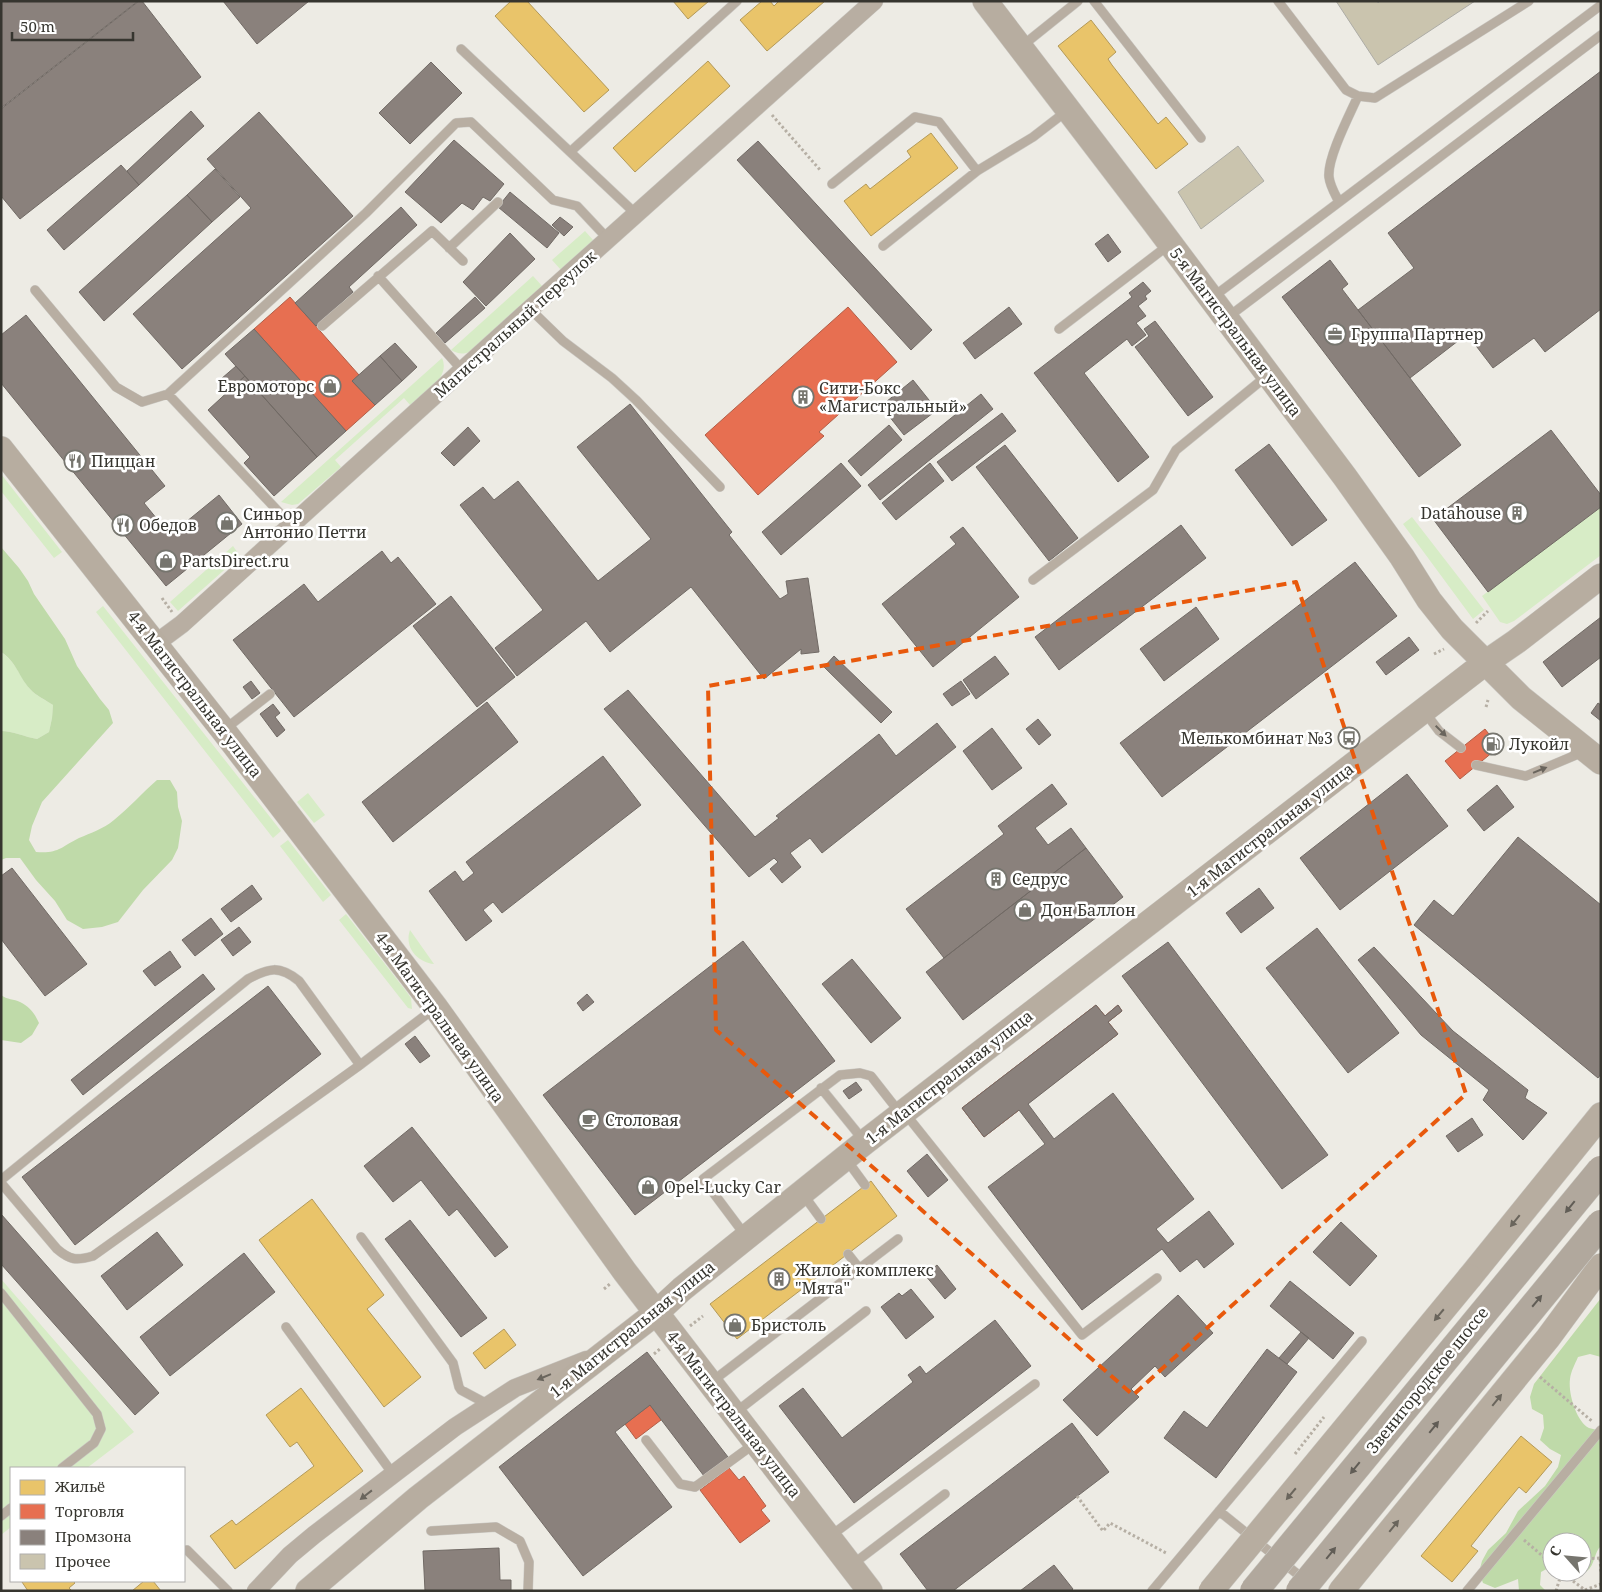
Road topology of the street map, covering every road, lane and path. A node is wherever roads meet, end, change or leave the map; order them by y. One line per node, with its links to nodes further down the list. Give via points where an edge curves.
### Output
1 (737, 1): 16 (lane)
2 (874, 1): 22 (street, Магистральный переулок)
3 (985, 1): 10 (street, 5-я Магистральная улица)
4 (1078, 1): 10 (lane)
5 (1094, 1): 15 (lane)
6 (1278, 1): 12 (lane, via 1346,90)
7 (1529, 1): 12 (lane, via 1375,98)
8 (1601, 5): 21 (lane)
9 (1601, 35): 32 (lane)
10 (1020, 47): 13 (street, 5-я Магистральная улица)
11 (461, 49): 16 (lane)
12 (1358, 96): 21 (lane, via 1336,145 1328,174)
13 (1068, 110): 18 (lane, via 1033,137); 24 (street, 5-я Магистральная улица)
14 (772, 115): 17 (path)
15 (1201, 138)
16 (570, 152): 22 (lane)
17 (821, 171)
18 (977, 171): 19 (lane, via 939,122 915,117); 25 (lane)
19 (832, 184)
20 (498, 202): 26 (lane)
21 (1339, 202): 30 (lane)
22 (636, 214): 23 (street, Магистральный переулок)
23 (608, 239): 31 (street, Магистральный переулок); 37 (lane, via 577,206 553,200 471,122 456,124 366,213)
24 (1170, 244): 30 (street, 5-я Магистральная улица); 34 (lane)
25 (883, 246)
26 (449, 248): 27 (lane); 28 (lane, via 432,231)
27 (463, 261)
28 (378, 276): 33 (lane); 35 (lane)
29 (35, 290): 37 (lane, via 116,387 142,402)
30 (1211, 299): 32 (street, 5-я Магистральная улица)
31 (530, 309): 35 (street, Магистральный переулок); 39 (lane, via 563,342 636,400)
32 (1226, 318): 36 (street, 5-я Магистральная улица)
33 (322, 326)
34 (1059, 328)
35 (463, 371): 40 (street, Магистральный переулок)
36 (1269, 375): 42 (lane, via 1176,450 1153,490); 50 (street, 5-я Магистральная улица, via 1402,557 1429,600)
37 (168, 394): 40 (lane)
38 (1, 448): 47 (street, 4-я Магистральная улица)
39 (720, 487)
40 (291, 525): 47 (street, Магистральный переулок, via 182,624)
41 (1601, 576): 50 (street, 1-я Магистральная улица)
42 (1033, 580)
43 (162, 598): 45 (path)
44 (1488, 611): 46 (path)
45 (174, 614)
46 (1476, 623)
47 (155, 644): 55 (street, 4-я Магистральная улица)
48 (1444, 650): 49 (path)
49 (1434, 654)
50 (1485, 663): 54 (street, 1-я Магистральная улица); 57 (street, 5-я Магистральная улица, via 1521,698)
51 (270, 694): 55 (lane)
52 (1488, 700): 53 (path)
53 (1486, 707)
54 (1424, 711): 56 (lane, one-way to 56, via 1439,731); 62 (street, 1-я Магистральная улица)
55 (223, 730): 59 (street, 4-я Магистральная улица)
56 (1461, 748)
57 (1594, 756): 58 (lane, one-way to 57, via 1526,776)
58 (1476, 765)
59 (436, 1008): 60 (lane); 81 (street, 4-я Магистральная улица)
60 (360, 1065): 67 (lane, via 93,1256 80,1260 66,1257); 67 (lane, via 299,981 276,969 262,972 248,980)
61 (821, 1088): 62 (lane, via 840,1075 860,1073 870,1076); 64 (lane); 73 (lane, via 703,1179)
62 (902, 1113): 64 (street, 1-я Магистральная улица); 78 (lane, via 1082,1335)
63 (1601, 1115): 119 (street, one-way to 119, bridge)
64 (865, 1142): 65 (street, 1-я Магистральная улица)
65 (845, 1158): 68 (lane); 69 (street, 1-я Магистральная улица)
66 (1601, 1170): 120 (main road, Звенигородское шоссе, one-way to 120, bridge)
67 (1, 1182)
68 (866, 1185)
69 (802, 1193): 70 (lane); 73 (street, 1-я Магистральная улица)
70 (822, 1219)
71 (1601, 1224): 121 (main road, one-way to 71, bridge)
72 (360, 1238): 88 (lane, via 453,1363 461,1390)
73 (747, 1238): 81 (street, 1-я Магистральная улица)
74 (898, 1239): 77 (lane)
75 (848, 1254): 77 (lane)
76 (1601, 1266): 123 (street, one-way to 76, via 1548,1338)
77 (860, 1268): 86 (lane)
78 (1157, 1278)
79 (1, 1293): 96 (lane, via 98,1414 101,1429 94,1443)
80 (866, 1311): 89 (lane)
81 (656, 1313): 84 (street, 1-я Магистральная улица); 86 (street, 4-я Магистральная улица)
82 (286, 1327): 97 (lane)
83 (1362, 1341): 100 (lane)
84 (606, 1352): 88 (street, one-way to 88, via 516,1388); 115 (street, 1-я Магистральная улица, via 418,1498)
85 (1535, 1374): 91 (path)
86 (710, 1383): 89 (street, 4-я Магистральная улица)
87 (1035, 1384): 103 (lane)
88 (489, 1405): 97 (street)
89 (734, 1414): 94 (street, 4-я Магистральная улица)
90 (1324, 1417): 95 (path)
91 (1594, 1422)
92 (1601, 1430): 102 (lane)
93 (646, 1440): 94 (lane, via 680,1484 695,1488)
94 (756, 1442): 103 (street, 4-я Магистральная улица)
95 (1294, 1454)
96 (63, 1467)
97 (393, 1474): 114 (street, one-way to 114, via 290,1555)
98 (945, 1494): 108 (lane)
99 (1077, 1496): 105 (path, via 1103,1531 1110,1523)
100 (1219, 1511): 118 (lane); 122 (lane)
101 (431, 1531): 116 (lane, via 496,1526 520,1541 528,1562)
102 (1516, 1532): 106 (path); 124 (lane)
103 (828, 1537): 108 (street, 4-я Магистральная улица)
104 (188, 1550): 113 (lane)
105 (1168, 1554)
106 (1542, 1555)
107 (1600, 1558): 109 (path)
108 (851, 1566): 117 (street, 4-я Магистральная улица)
109 (1601, 1573)
110 (1575, 1582): 112 (path)
111 (1601, 1584): 112 (path)
112 (1585, 1590)
113 (228, 1591)
114 (256, 1591)
115 (308, 1591)
116 (528, 1591)
117 (870, 1591)
118 (1152, 1591)
119 (1211, 1591)
120 (1254, 1591)
121 (1300, 1591)
122 (1314, 1591)
123 (1341, 1591)
124 (1467, 1591)

